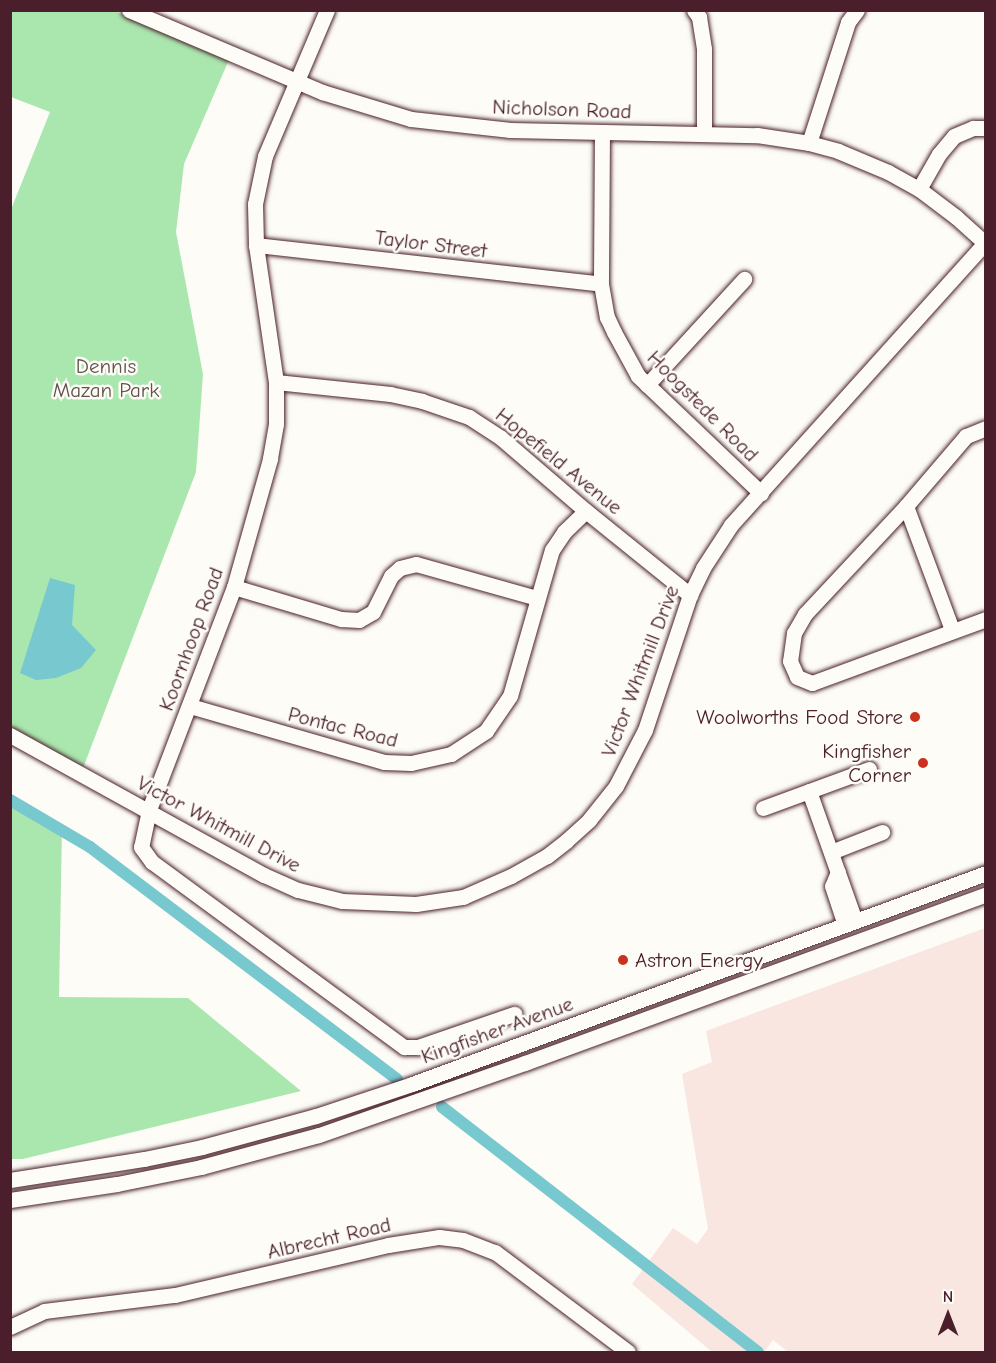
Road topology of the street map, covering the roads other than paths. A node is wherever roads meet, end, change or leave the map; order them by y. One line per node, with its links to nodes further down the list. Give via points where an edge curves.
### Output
1 (129, 10): 5 (street, Nicholson Road)
2 (327, 10): 5 (street, Koornhoop Road)
3 (694, 10): 8 (street, via 699,17 704,49)
4 (857, 10): 9 (street, via 848,22)
5 (295, 80): 7 (street, Nicholson Road, via 350,102 432,123); 12 (street, Koornhoop Road, via 263,164 255,204)
6 (986, 128): 10 (street, via 973,128 954,136)
7 (602, 132): 8 (street, Nicholson Road); 14 (street, Hoogstede Road)
8 (704, 133): 9 (street, Nicholson Road, via 757,135)
9 (809, 143): 10 (street, Nicholson Road, via 838,151)
10 (919, 189): 11 (street, Nicholson Road)
11 (985, 243): 18 (street, Victor Whitmill Drive)
12 (256, 245): 14 (street, Taylor Street); 15 (street, Koornhoop Road)
13 (744, 279): 16 (street)
14 (601, 284): 16 (street, Hoogstede Road, via 607,317 626,358)
15 (276, 382): 20 (street, Hopefield Avenue, via 390,394 469,417 501,438); 21 (street, Koornhoop Road, via 276,424 270,459)
16 (646, 385): 18 (street, Hoogstede Road)
17 (986, 428): 19 (street, via 966,436)
18 (761, 493): 22 (street, Victor Whitmill Drive, via 730,525)
19 (906, 506): 25 (street); 25 (street, via 805,614 794,633 792,669 812,683)
20 (586, 511): 22 (street, Hopefield Avenue); 23 (street, Pontac Road, via 556,542)
21 (234, 587): 23 (street, via 341,619 359,620 373,612 391,576 400,568 416,564); 26 (street, Koornhoop Road)
22 (690, 595): 31 (street, Victor Whitmill Drive, via 645,730 616,786 589,820 547,856 484,889 463,897 416,904 331,898 279,882)
23 (537, 598): 26 (street, Pontac Road, via 517,679 506,703 486,731 441,757 411,763 384,762)
24 (986, 619): 25 (street)
25 (952, 630)
26 (190, 706): 31 (street, Koornhoop Road)
27 (10, 735): 31 (street, Victor Whitmill Drive)
28 (869, 769): 29 (street)
29 (809, 791): 30 (street); 33 (street)
30 (763, 808)
31 (148, 810): 37 (street, Koornhoop Road, via 141,840 145,856 396,1043 418,1047)
32 (882, 832): 33 (street)
33 (831, 852): 36 (street, via 838,872 832,886)
34 (986, 873): 36 (street, Kingfisher Avenue)
35 (986, 894): 39 (street, Kingfisher Avenue, via 330,1132 201,1167)
36 (850, 923): 38 (street, Kingfisher Avenue, via 316,1116 144,1159)
37 (514, 1014)
38 (10, 1180)
39 (10, 1200)
40 (10, 1327): 41 (street, Albrecht Road, via 44,1311 175,1295 388,1245 439,1237 463,1240 495,1252)
41 (621, 1351)

